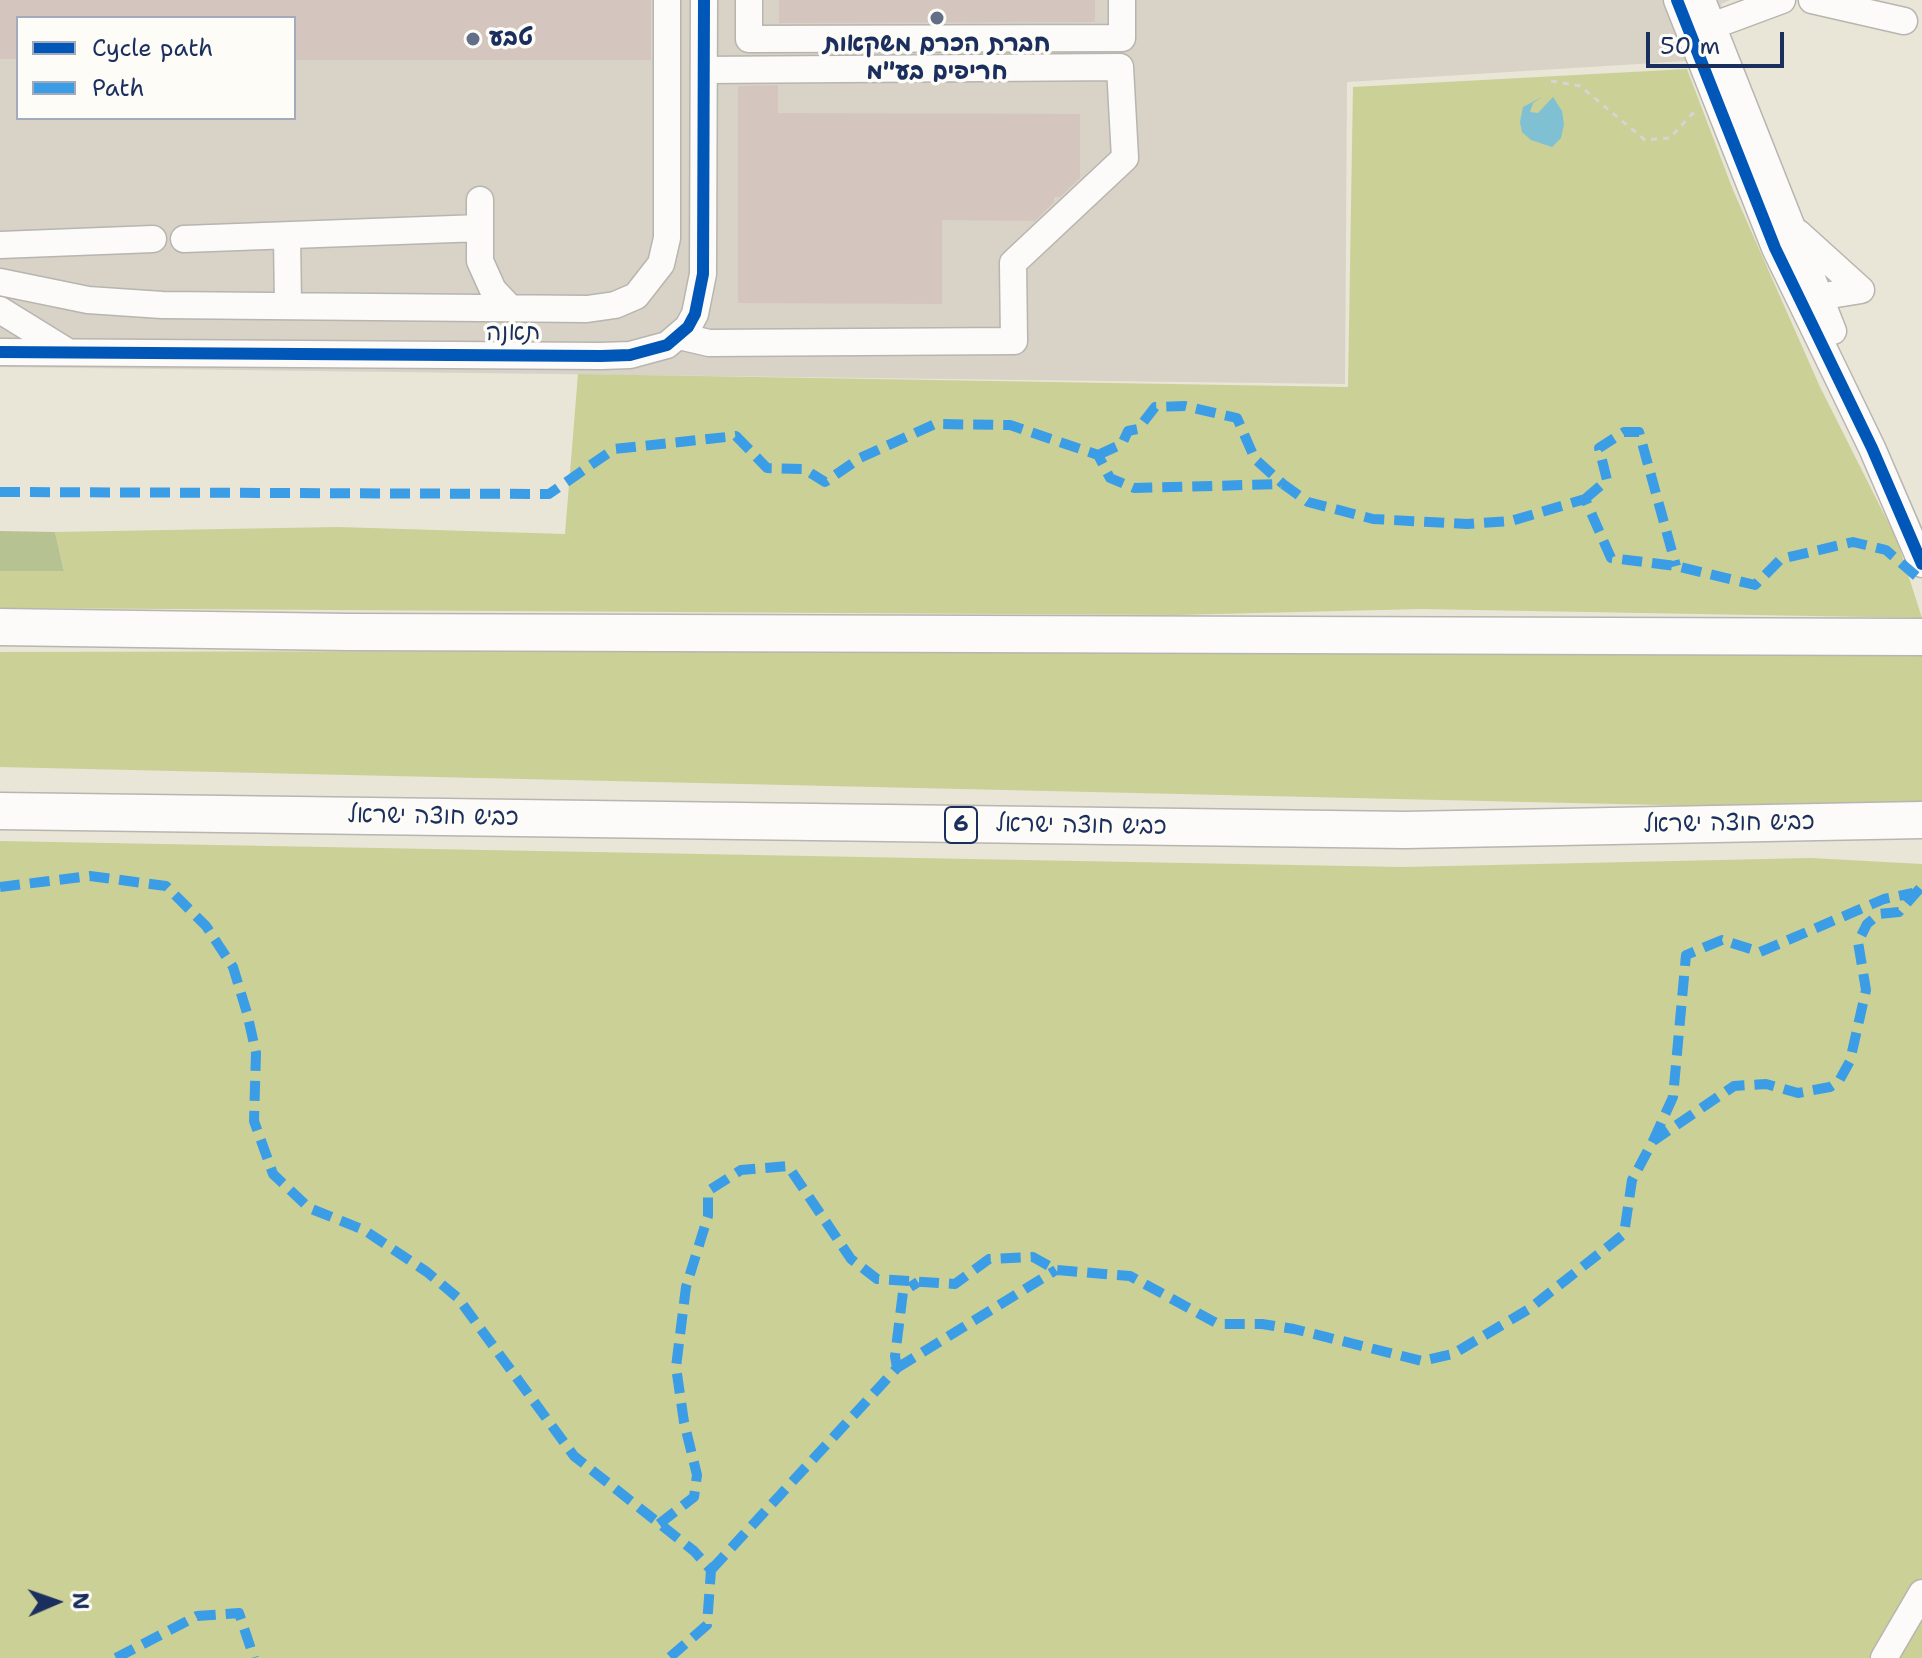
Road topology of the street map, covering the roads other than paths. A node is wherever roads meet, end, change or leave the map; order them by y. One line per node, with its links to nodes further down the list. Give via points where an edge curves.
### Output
1 (667, 0): 22 (street, via 667,238 661,264 636,296 615,305)
2 (704, 0): 11 (street)
3 (749, 0): 4 (street, via 749,39 1122,38)
4 (1122, 0)
5 (1677, 0): 20 (street, via 1719,106)
6 (1702, 0): 10 (street)
7 (1782, 0): 10 (street)
8 (1812, 0): 9 (street)
9 (1904, 21)
10 (1712, 26): 13 (street)
11 (704, 70): 26 (street, via 703,274 695,314); 26 (street, via 1120,67 1125,158 1013,263 1014,341 709,343)
12 (480, 200): 14 (street)
13 (1789, 222): 20 (street); 20 (street, via 1817,254 1861,290)
14 (480, 228): 15 (street); 22 (street, via 480,261 493,290)
15 (287, 236): 17 (street); 21 (street)
16 (153, 239): 18 (street)
17 (184, 239)
18 (0, 245)
19 (0, 282): 21 (street, via 88,300)
20 (1806, 294): 29 (street, via 1886,452); 30 (street)
21 (288, 306): 22 (street)
22 (510, 308)
23 (0, 310): 25 (street)
24 (0, 321): 25 (street)
25 (30, 326): 28 (street)
26 (679, 336): 28 (street, תאנה, via 651,351 601,356)
27 (0, 352): 28 (street, תאנה)
28 (68, 352)
29 (1922, 557)
30 (1922, 564)
31 (0, 627): 32 (highway)
32 (1922, 637)
33 (0, 811): 34 (highway, כביש חוצה ישראל / 6, via 1405,830)
34 (1922, 820)
35 (1922, 1593): 36 (street)
36 (1884, 1658)

